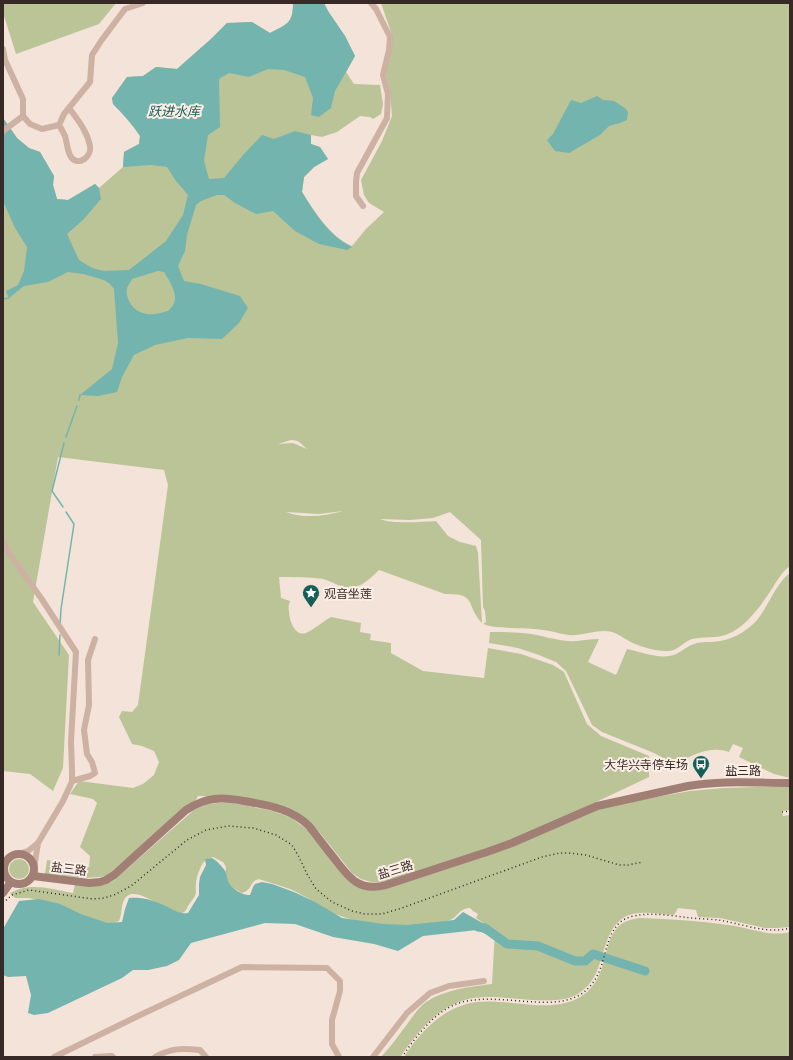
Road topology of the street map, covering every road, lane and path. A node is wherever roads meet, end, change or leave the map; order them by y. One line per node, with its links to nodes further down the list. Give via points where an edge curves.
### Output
1 (143, 3): 4 (street, via 125,9 101,41 92,55 90,82)
2 (371, 3): 8 (street, via 390,38 383,75 388,94 387,118 357,173 356,196)
3 (3, 49): 5 (street, via 5,60 23,99)
4 (69, 108): 6 (street); 6 (street, via 86,133 90,147 87,158 74,160)
5 (23, 116): 6 (street, via 30,124 42,129); 7 (street)
6 (59, 125)
7 (3, 131)
8 (363, 206)
9 (3, 542): 11 (street, via 76,652 71,741)
10 (95, 639): 11 (street, via 88,660 89,704 84,730 87,754 95,773)
11 (72, 781): 13 (street, via 68,793)
12 (790, 782): 16 (main road, 盐三路, via 703,784 597,806 506,845 374,887 363,886 347,876 309,826 297,816 283,809 231,799 199,802 186,810 106,880 89,883)
13 (38, 844): 14 (street, via 28,852); 16 (street)
14 (18, 854): 15 (main road); 16 (main road, via 29,858)
15 (5, 860): 17 (main road, via 5,873)
16 (33, 872): 17 (main road, via 28,881 21,884)
17 (11, 882): 18 (main road)
18 (3, 893)
19 (484, 981): 26 (street, via 449,986 430,993 407,1012)
20 (54, 1057): 25 (street, via 242,967 327,968 340,981 340,991 332,1020 332,1044)
21 (95, 1057): 22 (street)
22 (113, 1057)
23 (154, 1057): 24 (street, via 165,1051 181,1048 200,1050)
24 (206, 1057)
25 (339, 1057)
26 (373, 1057)

